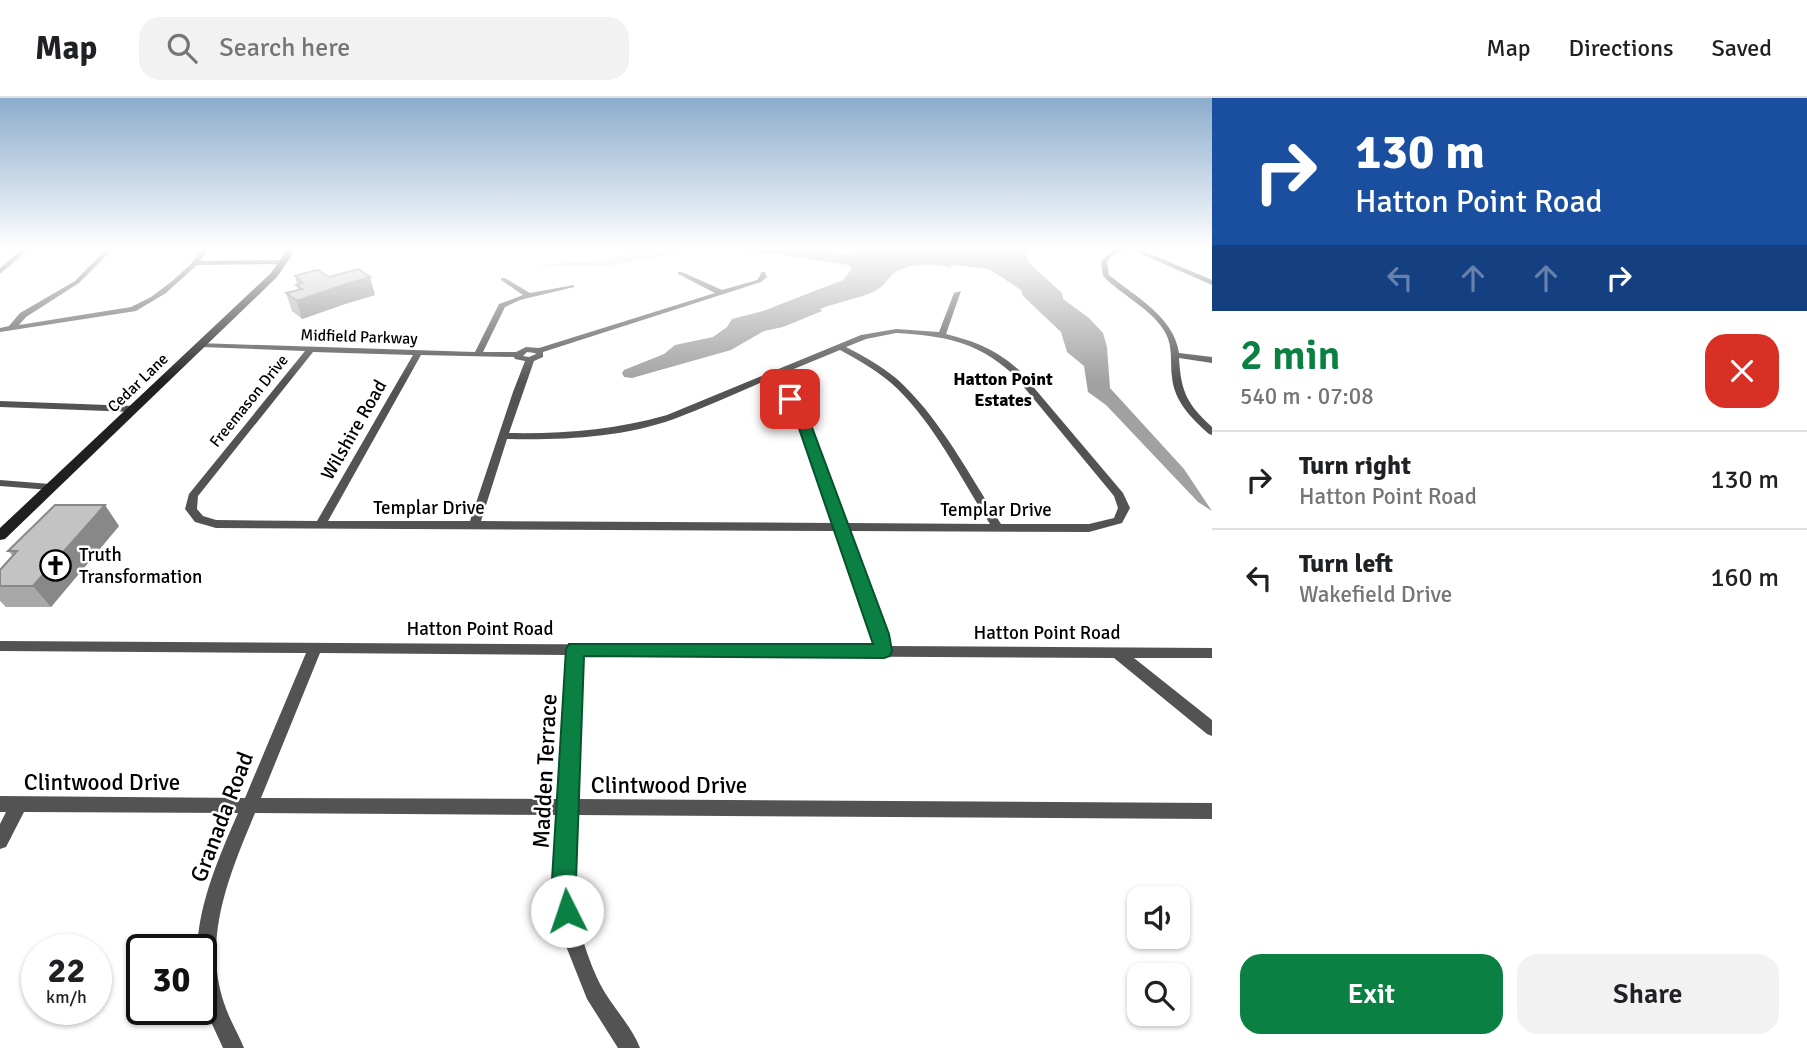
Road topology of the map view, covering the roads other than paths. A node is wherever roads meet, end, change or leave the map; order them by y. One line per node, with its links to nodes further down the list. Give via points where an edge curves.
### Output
1 (58, 293): 10 (street, via 23,315)
2 (157, 293): 10 (street, via 133,309)
3 (253, 293): 13 (main road, Cedar Lane)
4 (525, 293): 9 (street)
5 (536, 293): 9 (street)
6 (721, 293): 16 (street)
7 (958, 293): 12 (street)
8 (1127, 293): 20 (street, via 1163,324)
9 (528, 295): 19 (street, via 499,309)
10 (11, 329): 11 (street)
11 (0, 330)
12 (942, 335): 14 (street, Templar Drive, via 885,332); 34 (street, Templar Drive, via 976,344 1007,363 1123,502 1118,520 1089,528)
13 (201, 345): 15 (street, Midfield Parkway); 25 (main road, Cedar Lane)
14 (840, 347): 23 (street, Templar Drive); 34 (street, via 878,368 911,395)
15 (311, 349): 17 (street, Midfield Parkway); 28 (street, Freemason Drive)
16 (539, 351): 18 (street, Midfield Parkway, via 526,349); 21 (street, via 537,358)
17 (418, 353): 19 (street, Midfield Parkway); 31 (street, Wilshire Road)
18 (517, 354): 19 (street, Midfield Parkway); 21 (street)
19 (478, 355)
20 (1175, 355): 22 (street); 26 (street, via 1181,398)
21 (530, 360): 27 (street)
22 (1212, 360)
23 (761, 380): 27 (street, Templar Drive, via 641,425 571,436); 33 (street, via 796,407)
24 (0, 404): 25 (street)
25 (134, 409): 30 (main road, Cedar Lane)
26 (1212, 432)
27 (503, 436): 32 (street)
28 (212, 472): 31 (street, Templar Drive, via 191,503 199,519 216,524)
29 (0, 483): 30 (street)
30 (50, 487): 35 (main road, Cedar Lane)
31 (320, 525): 32 (street, Templar Drive)
32 (474, 526): 33 (street, Templar Drive)
33 (841, 527): 34 (street, Templar Drive); 39 (street)
34 (998, 528)
35 (0, 536)
36 (0, 646): 37 (street, Hatton Point Road)
37 (315, 648): 38 (street, Hatton Point Road); 45 (street, Granada Road)
38 (575, 649): 39 (street, Hatton Point Road); 46 (street, Madden Terrace)
39 (884, 651): 40 (street, Hatton Point Road)
40 (1118, 653): 41 (street, Hatton Point Road); 42 (street)
41 (1212, 653)
42 (1212, 729)
43 (0, 804): 44 (street, Clintwood Drive)
44 (19, 804): 45 (street, Clintwood Drive); 48 (street)
45 (250, 806): 46 (street, Clintwood Drive); 50 (street, Granada Road, via 222,872 207,937 207,986)
46 (568, 807): 47 (street, Clintwood Drive); 49 (street, Madden Terrace, via 564,880 573,942 596,995)
47 (1212, 811)
48 (0, 841)
49 (631, 1044)
50 (234, 1048)

